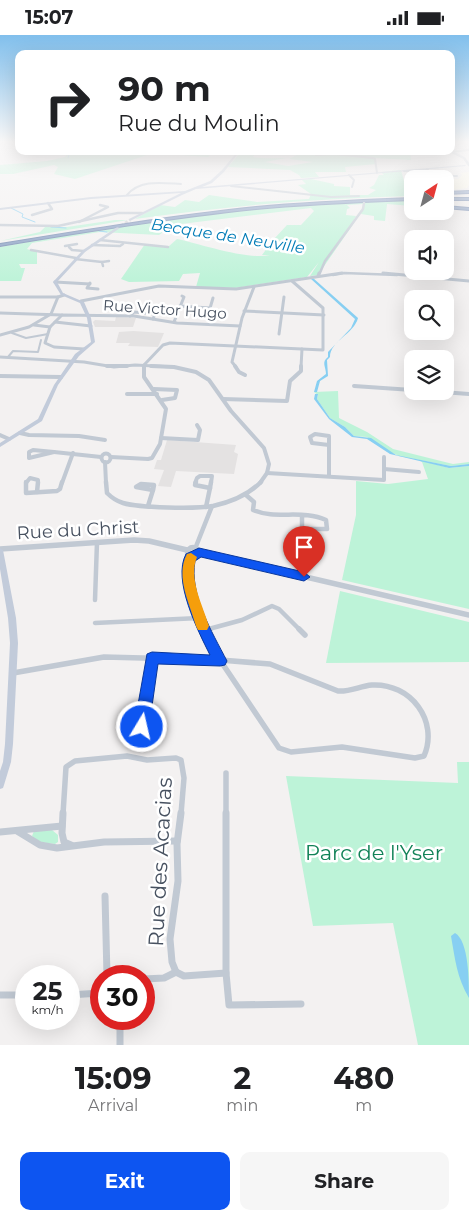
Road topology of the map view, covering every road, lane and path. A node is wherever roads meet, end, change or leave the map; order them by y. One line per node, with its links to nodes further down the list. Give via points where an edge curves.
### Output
1 (132, 189): 7 (street)
2 (194, 189): 5 (main road)
3 (265, 189): 8 (street, via 331,197)
4 (469, 191): 6 (highway)
5 (183, 193): 7 (main road); 20 (main road)
6 (454, 193)
7 (127, 195): 12 (main road)
8 (359, 196)
9 (404, 197): 13 (highway)
10 (454, 197): 11 (highway)
11 (469, 198)
12 (48, 203): 18 (main road); 21 (street, via 52,209)
13 (294, 203): 15 (highway); 26 (highway, via 167,218); 26 (highway, via 192,212)
14 (364, 203): 39 (street)
15 (404, 204)
16 (100, 205): 22 (street, via 108,207)
17 (454, 208): 19 (highway)
18 (0, 209)
19 (469, 209)
20 (141, 213): 22 (street, via 120,212)
21 (32, 215)
22 (80, 222): 23 (street, via 57,227)
23 (0, 225)
24 (120, 227): 25 (main road)
25 (100, 239): 29 (main road); 33 (street)
26 (0, 244)
27 (77, 244): 32 (street)
28 (123, 244): 31 (street)
29 (92, 245): 31 (street); 36 (main road)
30 (65, 246): 32 (street)
31 (120, 246): 35 (street)
32 (69, 247): 36 (street)
33 (168, 247)
34 (31, 249): 37 (street)
35 (124, 249)
36 (84, 251): 37 (main road)
37 (76, 259): 38 (street, via 102,264); 42 (main road)
38 (109, 261)
39 (318, 276): 40 (street); 41 (street, via 366,273)
40 (292, 281): 43 (street); 61 (street, via 322,305)
41 (469, 282)
42 (55, 283): 44 (street, via 90,283 87,288); 45 (main road)
43 (254, 287): 51 (street, via 159,286); 54 (street)
44 (98, 289)
45 (64, 295): 48 (street); 51 (main road)
46 (182, 296): 52 (street)
47 (0, 297): 48 (street)
48 (58, 297): 57 (street)
49 (284, 297): 56 (street)
50 (213, 298): 53 (street)
51 (81, 301): 59 (main road)
52 (180, 307): 53 (street); 63 (street)
53 (210, 308): 60 (street)
54 (244, 312): 56 (street); 66 (street)
55 (0, 313): 57 (street, Rue Victor Hugo)
56 (282, 313): 61 (street); 70 (street)
57 (51, 314): 58 (street, Rue Victor Hugo); 64 (street)
58 (62, 315): 59 (street, Rue Victor Hugo); 62 (street)
59 (88, 315): 63 (street, Rue Victor Hugo, via 130,316); 65 (main road)
60 (208, 315)
61 (324, 315): 76 (street, via 323,350)
62 (55, 322): 65 (street); 67 (street)
63 (174, 323): 66 (street, Rue Victor Hugo)
64 (33, 325): 67 (street); 68 (street)
65 (91, 326): 75 (main road, via 94,340)
66 (240, 326): 74 (street)
67 (50, 327): 69 (street)
68 (12, 333): 71 (street); 72 (street, via 19,337)
69 (48, 334): 72 (street); 73 (street)
70 (279, 334)
71 (0, 335)
72 (38, 338): 73 (street)
73 (43, 341): 75 (street, via 52,347); 78 (street, via 38,352 13,351)
74 (236, 346): 76 (street); 80 (street, via 168,343); 81 (street, via 232,363)
75 (84, 349): 79 (main road)
76 (302, 349): 91 (street, via 301,371 290,381 287,401)
77 (0, 357): 78 (street)
78 (8, 357): 79 (street)
79 (72, 361): 80 (street, via 109,367); 83 (main road)
80 (144, 365): 85 (street, via 144,375); 91 (street, via 177,367 198,373 209,380)
81 (244, 375)
82 (0, 376): 83 (street)
83 (62, 377): 94 (main road, via 41,418)
84 (354, 386): 86 (street)
85 (154, 389): 89 (street); 92 (street, via 177,391 173,400)
86 (404, 389)
87 (454, 393): 90 (street)
88 (127, 394): 89 (street)
89 (157, 394): 92 (street)
90 (469, 394)
91 (223, 399): 109 (street, via 266,451 269,461)
92 (162, 400): 96 (street, via 166,409)
93 (197, 425): 96 (street, via 200,430 198,440)
94 (20, 433): 97 (main road); 98 (street)
95 (0, 435): 97 (street)
96 (161, 438): 104 (street, via 152,457)
97 (9, 439): 99 (main road)
98 (105, 440)
99 (0, 445)
100 (329, 445): 100 (street, via 312,443 311,436 328,436); 110 (street)
101 (55, 452): 101 (street, via 32,451 29,458); 102 (street)
102 (73, 453): 103 (street); 113 (street, via 62,487 56,491)
103 (101, 457): 104 (street); 106 (street, via 100,460)
104 (112, 457): 106 (street)
105 (384, 457): 107 (street)
106 (105, 462): 115 (street, via 106,489 111,499)
107 (384, 469): 108 (street); 110 (street, via 384,480)
108 (419, 472)
109 (267, 473): 110 (street); 114 (street)
110 (330, 476)
111 (210, 488): 111 (street, via 196,485 197,478 212,476); 116 (street)
112 (153, 490): 115 (street)
113 (37, 492)
114 (246, 495): 116 (street); 117 (street, via 254,502 253,510 256,512)
115 (148, 506): 116 (street)
116 (209, 506): 120 (street)
117 (302, 515): 117 (street, via 305,529 327,529 326,519)
118 (97, 542): 119 (street, Rue du Christ); 121 (street, Rue du Christ, via 139,540); 123 (street)
119 (0, 550): 122 (main road)
120 (197, 551): 121 (street, Rue du Christ); 124 (street)
121 (189, 554): 125 (street, via 188,577)
122 (1, 567): 131 (main road, via 13,626)
123 (95, 600)
124 (469, 616)
125 (199, 618): 126 (street); 127 (street)
126 (95, 623)
127 (204, 631): 128 (street, via 242,620 272,606); 130 (street)
128 (305, 635)
129 (152, 658): 130 (street); 131 (street, via 104,657); 132 (street)
130 (220, 661): 130 (street, via 279,666 339,691 372,685 399,692 416,704 427,721 430,735 424,756 415,759 336,747 282,751)
131 (13, 673): 134 (main road, via 8,754)
132 (142, 727)
133 (226, 773): 143 (street)
134 (0, 785)
135 (62, 826): 136 (street); 138 (street, Rue des Acacias, via 66,767 71,762 127,756 147,760 176,758 182,763 183,791); 139 (street, via 62,839)
136 (16, 831): 137 (street); 139 (street, via 43,846)
137 (0, 832)
138 (177, 841): 139 (street); 142 (street, Rue des Acacias, via 178,879 172,942 172,962)
139 (71, 845)
140 (104, 896): 141 (street)
141 (107, 965)
142 (176, 972): 143 (street, via 184,976); 144 (street)
143 (226, 973): 147 (street, via 229,1005)
144 (155, 978)
145 (0, 995): 146 (street)
146 (15, 995)
147 (301, 1005)
148 (120, 1030): 149 (street)
149 (120, 1045)

